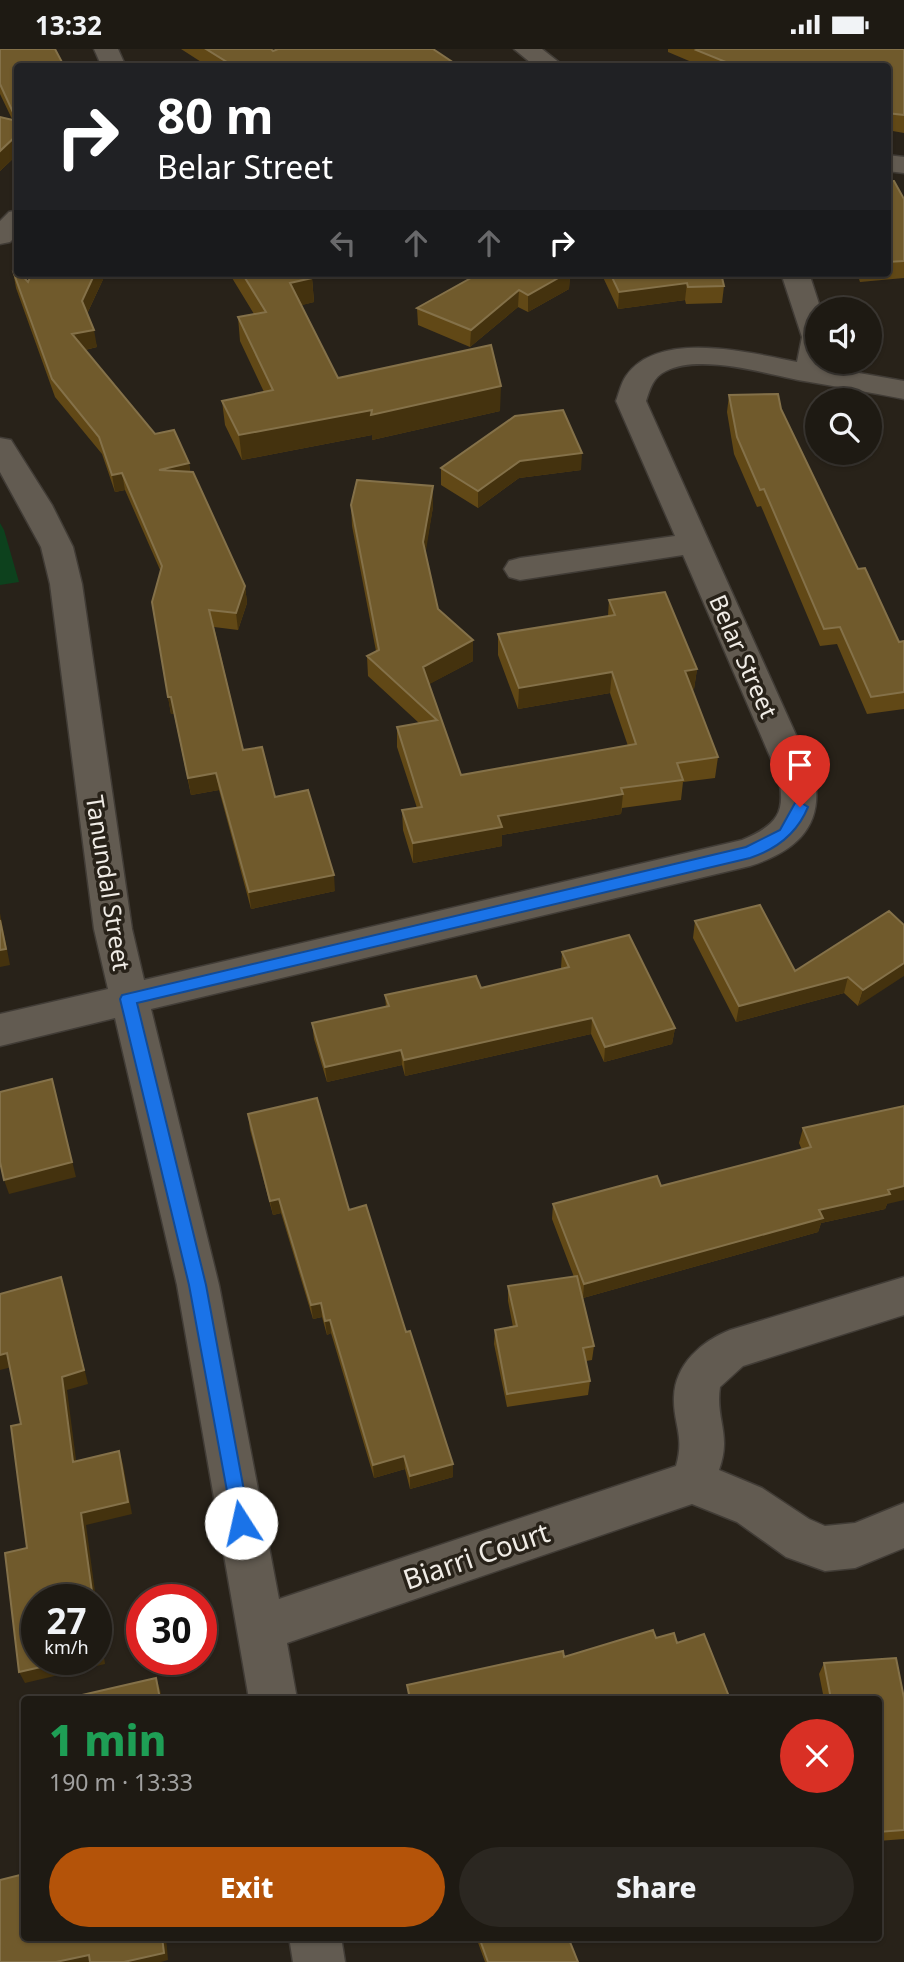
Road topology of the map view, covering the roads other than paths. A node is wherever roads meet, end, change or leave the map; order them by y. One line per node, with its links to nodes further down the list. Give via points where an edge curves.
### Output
1 (526, 49): 2 (street)
2 (546, 63)
3 (14, 222): 4 (street)
4 (0, 236)
5 (796, 277): 6 (street)
6 (805, 303)
7 (805, 372): 11 (street, Belar Street, via 721,357 684,356 650,369 632,388 631,401)
8 (814, 374): 9 (street, Belar Street)
9 (904, 390)
10 (0, 447): 13 (street, Tanundal Street, via 57,547 66,584 113,929)
11 (694, 543): 12 (street); 13 (street, Belar Street, via 796,775 800,807 785,834 750,852)
12 (520, 569)
13 (128, 999): 14 (street, Belar Street); 18 (street, Tanundal Street, via 198,1285)
14 (0, 1030)
15 (904, 1296): 16 (street, via 730,1350 709,1364 698,1381 702,1459)
16 (692, 1482): 17 (street, via 751,1505 812,1546 836,1549); 18 (street, Biarri Court)
17 (904, 1525)
18 (260, 1629): 19 (street, Tanundal Street)
19 (271, 1696)
20 (316, 1941): 21 (street)
21 (319, 1962)

